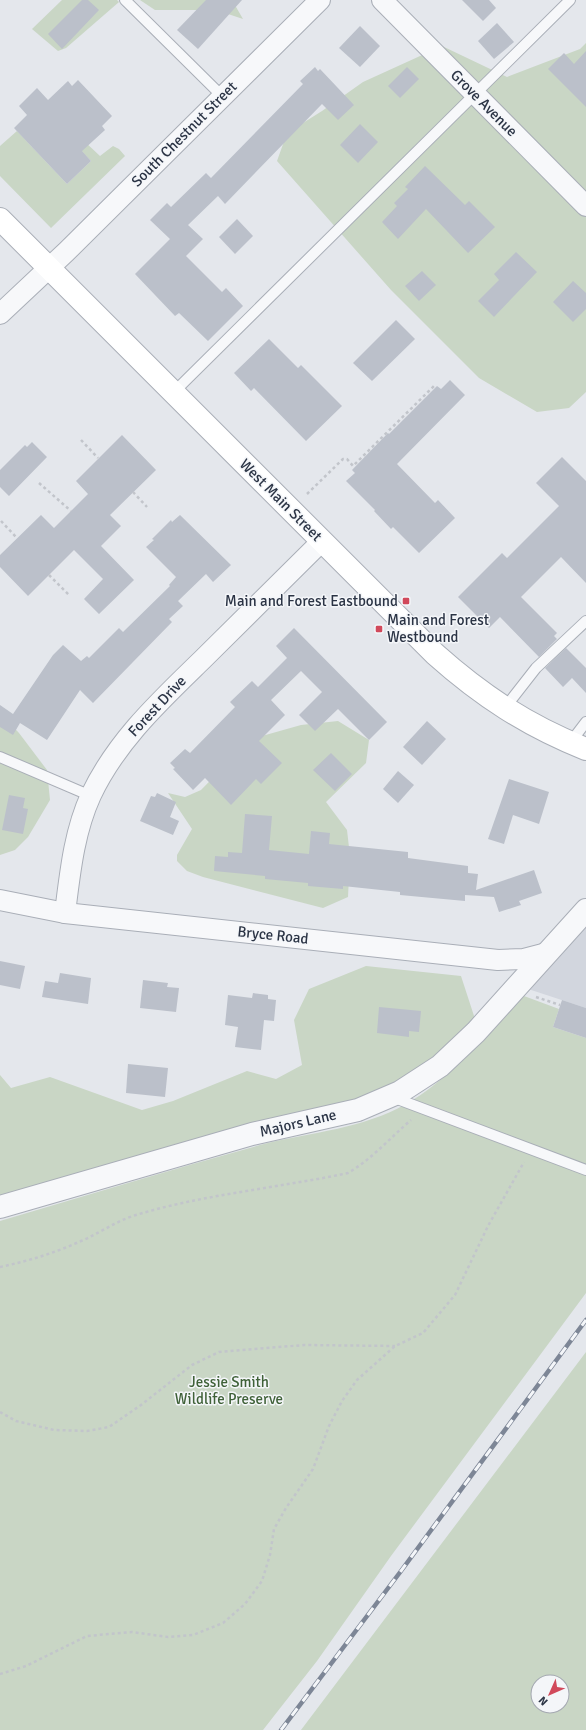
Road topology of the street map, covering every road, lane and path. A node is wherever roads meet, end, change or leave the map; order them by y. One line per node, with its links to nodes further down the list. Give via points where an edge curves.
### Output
1 (125, 0): 6 (lane)
2 (320, 0): 6 (street, South Chestnut Street)
3 (382, 0): 5 (street, Grove Avenue)
4 (570, 0): 5 (lane)
5 (476, 95): 7 (street, Grove Avenue); 12 (lane)
6 (222, 96): 9 (street, South Chestnut Street)
7 (586, 206)
8 (0, 219): 9 (main road, West Main Street)
9 (48, 268): 10 (street, South Chestnut Street); 12 (main road, West Main Street)
10 (0, 314)
11 (435, 385): 17 (path, via 354,466 347,459 343,459)
12 (174, 392): 22 (main road, West Main Street)
13 (81, 440): 14 (path)
14 (98, 458)
15 (39, 482): 19 (path)
16 (133, 492): 18 (path)
17 (307, 494)
18 (147, 507)
19 (71, 511)
20 (1, 521): 21 (path)
21 (17, 538)
22 (322, 541): 26 (main road, West Main Street, via 435,654); 30 (street, Forest Drive, via 139,723 120,746)
23 (49, 575): 24 (path)
24 (69, 595)
25 (586, 621): 26 (lane, via 536,668)
26 (504, 709): 28 (main road, West Main Street, via 533,726)
27 (586, 722): 28 (lane)
28 (578, 746)
29 (0, 757): 30 (lane)
30 (91, 796): 33 (street, Forest Drive, via 75,844)
31 (0, 900): 33 (street, Bryce Road)
32 (585, 912): 34 (street, Majors Lane)
33 (65, 913): 34 (street, Bryce Road, via 498,960 524,959)
34 (547, 953): 37 (street, Majors Lane, via 476,1032 440,1066)
35 (536, 997): 36 (path)
36 (560, 1005)
37 (390, 1096): 40 (lane); 41 (street, Majors Lane, via 358,1110 245,1136)
38 (410, 1121): 42 (path, via 382,1148 348,1173 235,1192 135,1215 50,1254)
39 (522, 1166): 43 (path, via 488,1226 455,1295 423,1333)
40 (586, 1170)
41 (0, 1207)
42 (0, 1267)
43 (395, 1346): 44 (path, via 304,1345 219,1352 192,1365 109,1427 87,1431 54,1430 16,1421); 45 (path, via 357,1380 342,1401 329,1426 313,1469 274,1529 262,1581 245,1604 223,1623 193,1635 168,1637 132,1632 87,1636 26,1666)
44 (0, 1412)
45 (0, 1674)

